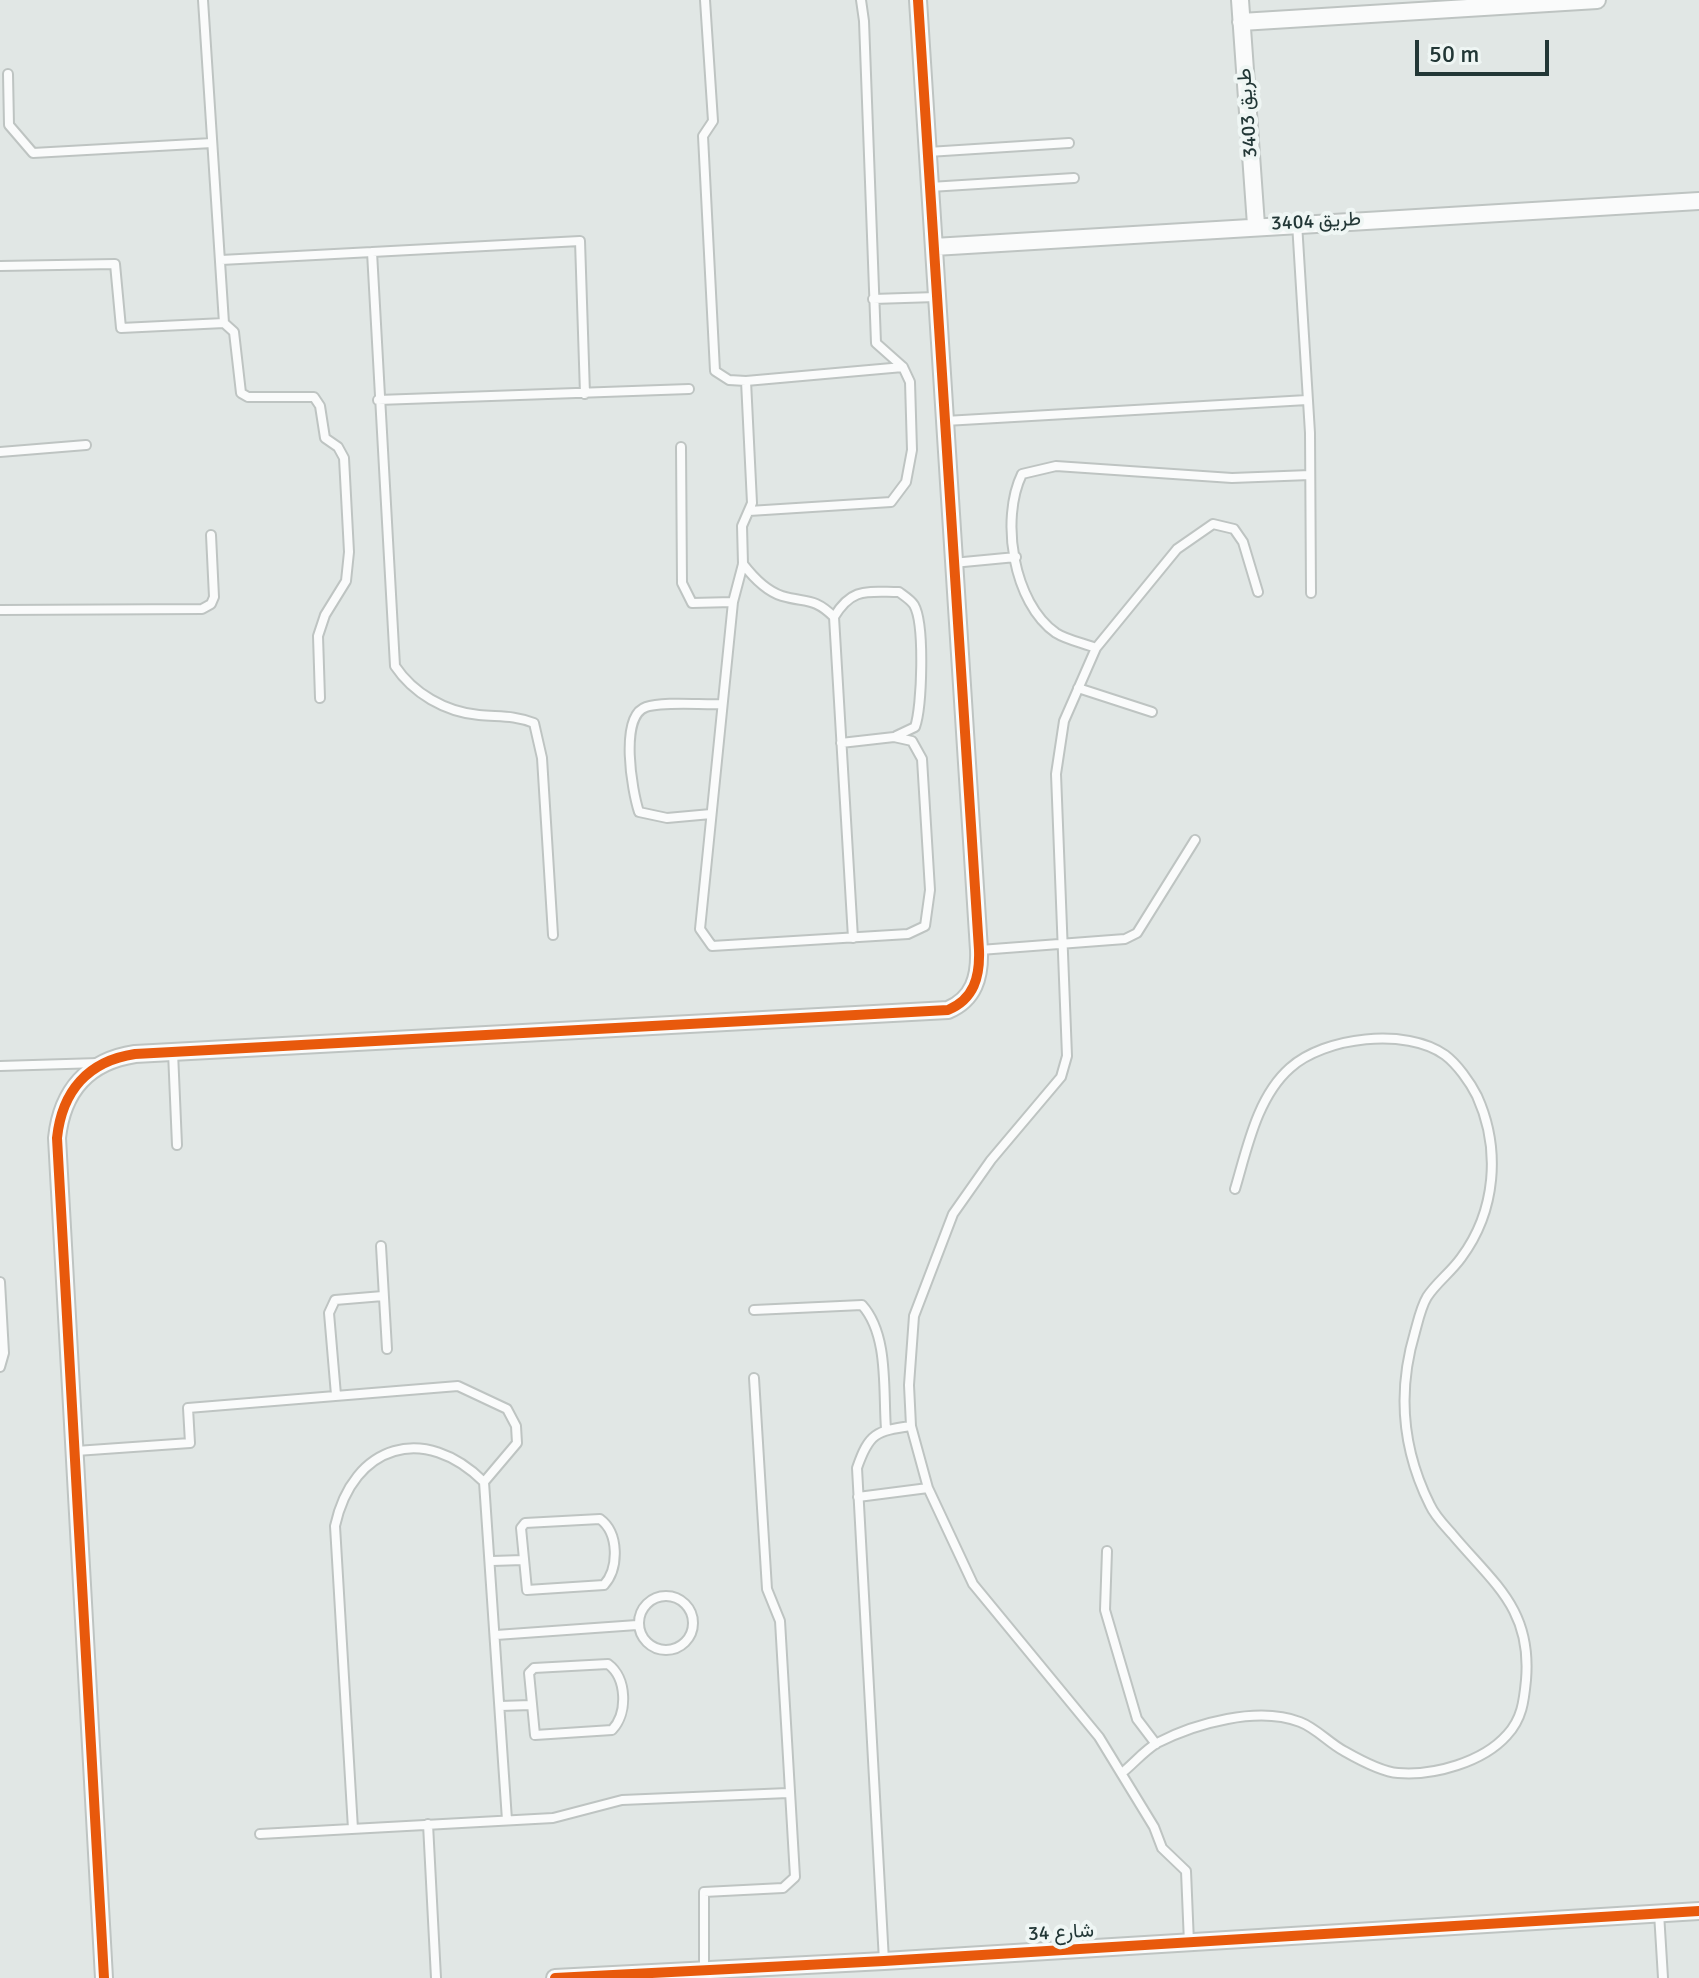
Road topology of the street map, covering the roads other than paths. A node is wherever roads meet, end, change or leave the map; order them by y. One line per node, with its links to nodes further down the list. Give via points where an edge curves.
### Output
1 (203, 0): 10 (lane)
2 (705, 0): 26 (lane, via 713,121 703,136 715,371 729,380)
3 (861, 0): 23 (lane)
4 (918, 0): 12 (street)
5 (1240, 0): 8 (street, طريق 3403)
6 (1597, 0): 7 (street)
7 (1430, 5): 8 (street)
8 (1241, 22): 17 (street, طريق 3403)
9 (8, 74): 10 (lane, via 9,125 33,153)
10 (212, 143): 20 (lane)
11 (1069, 143): 12 (lane)
12 (928, 152): 14 (street)
13 (1074, 178): 14 (lane)
14 (930, 187): 18 (street)
15 (1699, 201): 16 (street, طريق 3404)
16 (1297, 223): 17 (street, طريق 3404); 30 (lane)
17 (1256, 225): 18 (street, طريق 3404)
18 (934, 247): 22 (street)
19 (372, 252): 20 (lane); 28 (lane, via 580,241); 29 (lane)
20 (221, 260): 24 (lane)
21 (0, 266): 24 (lane, via 115,264 121,328)
22 (936, 297): 23 (lane); 31 (street)
23 (873, 299): 25 (lane, via 876,343)
24 (224, 323): 48 (lane, via 234,332 241,393 314,397 325,438 344,458 349,552 346,581 318,636)
25 (903, 367): 26 (lane); 36 (lane, via 910,382 912,450 906,482 891,502)
26 (746, 381): 36 (lane)
27 (689, 389): 28 (lane)
28 (585, 394): 29 (lane)
29 (378, 400): 55 (lane, via 395,666 422,696 475,715 513,715 534,723 542,758)
30 (1307, 400): 31 (lane); 35 (lane)
31 (942, 421): 39 (street)
32 (86, 445): 34 (lane)
33 (681, 447): 43 (lane, via 682,583 692,603)
34 (0, 452)
35 (1310, 475): 38 (lane, via 1232,478 1099,467 1036,469 1022,474 1016,486); 42 (lane)
36 (749, 511): 40 (lane, via 742,526)
37 (211, 535): 44 (lane, via 214,597 202,609)
38 (1016, 557): 39 (lane); 46 (lane, via 1030,604 1043,622 1057,634)
39 (952, 563): 58 (street)
40 (743, 564): 43 (lane); 45 (lane, via 781,596 820,603)
41 (1258, 592): 46 (lane, via 1243,542 1234,529 1213,524 1177,549)
42 (1311, 593)
43 (733, 602): 49 (lane)
44 (0, 610)
45 (834, 617): 51 (lane, via 845,599 864,592 899,592 914,605 920,712 915,727); 52 (lane)
46 (1096, 648): 47 (lane)
47 (1078, 688): 50 (lane); 57 (lane, via 1064,721 1056,774)
48 (320, 698)
49 (722, 704): 53 (lane); 53 (lane, via 646,707 630,729 639,812 667,818)
50 (1152, 712)
51 (894, 737): 52 (lane); 56 (lane, via 912,741 922,759 930,890 925,926 908,934)
52 (841, 743): 56 (lane)
53 (711, 814): 56 (lane, via 700,929 712,946)
54 (1195, 840): 57 (lane, via 1137,933 1110,943)
55 (553, 935)
56 (853, 938)
57 (1062, 945): 58 (lane); 72 (lane, via 1067,1056 1061,1077 953,1214 914,1316)
58 (979, 950): 59 (street, via 971,993 948,1010)
59 (173, 1052): 60 (street); 62 (lane)
60 (100, 1063): 61 (lane); 74 (street, via 74,1087 57,1138)
61 (0, 1066)
62 (177, 1145)
63 (1235, 1189): 85 (lane, via 1266,1099 1289,1068 1315,1052 1390,1040 1417,1043 1444,1054 1476,1093 1494,1171 1486,1210 1463,1255 1425,1299 1407,1359 1403,1417 1411,1464 1432,1510 1511,1599 1524,1628 1523,1708 1496,1747 1440,1771 1395,1774 1342,1751 1302,1723 1275,1717 1231,1717)
64 (381, 1246): 66 (lane)
65 (0, 1282): 69 (lane)
66 (383, 1296): 68 (lane); 71 (lane, via 335,1300 329,1313)
67 (754, 1310): 73 (lane, via 862,1305 873,1317 880,1345)
68 (387, 1349)
69 (0, 1367)
70 (754, 1378): 87 (lane, via 767,1589 780,1621)
71 (336, 1395): 74 (lane, via 188,1408 190,1443); 75 (lane, via 458,1386 507,1409 517,1443)
72 (911, 1426): 73 (lane); 76 (lane)
73 (886, 1429): 77 (lane, via 864,1446 857,1468)
74 (76, 1451): 97 (street)
75 (484, 1482): 80 (lane); 90 (lane, via 464,1462 412,1447 389,1451 366,1465 340,1506 335,1526)
76 (928, 1488): 77 (lane); 86 (lane, via 973,1584)
77 (858, 1497): 95 (lane)
78 (1107, 1551): 85 (lane, via 1105,1610 1137,1719)
79 (523, 1560): 79 (lane, via 525,1523 600,1519 612,1535 614,1566 604,1585 527,1590); 80 (lane)
80 (492, 1561): 82 (lane)
81 (637, 1625): 81 (lane, via 644,1641 659,1650 677,1649 690,1637 694,1620 687,1604 672,1595 654,1597 641,1608); 82 (lane)
82 (496, 1635): 84 (lane)
83 (531, 1705): 83 (lane, via 529,1673 534,1668 608,1664 621,1680 623,1711 612,1730 535,1735); 84 (lane)
84 (500, 1706): 88 (lane)
85 (1156, 1744): 86 (lane)
86 (1123, 1772): 94 (lane, via 1162,1848 1186,1871)
87 (788, 1793): 88 (lane, via 622,1800 553,1818); 96 (lane, via 795,1877 783,1888 704,1892)
88 (507, 1820): 89 (lane)
89 (428, 1824): 90 (lane); 98 (lane)
90 (353, 1829): 91 (lane)
91 (260, 1834)
92 (1699, 1911): 93 (street, شارع 34)
93 (1659, 1913): 94 (street, شارع 34); 100 (lane)
94 (1189, 1943): 95 (street, شارع 34)
95 (884, 1961): 96 (street, شارع 34)
96 (704, 1969): 99 (street, شارع 34)
97 (104, 1978)
98 (436, 1978)
99 (555, 1978)
100 (1663, 1978)

